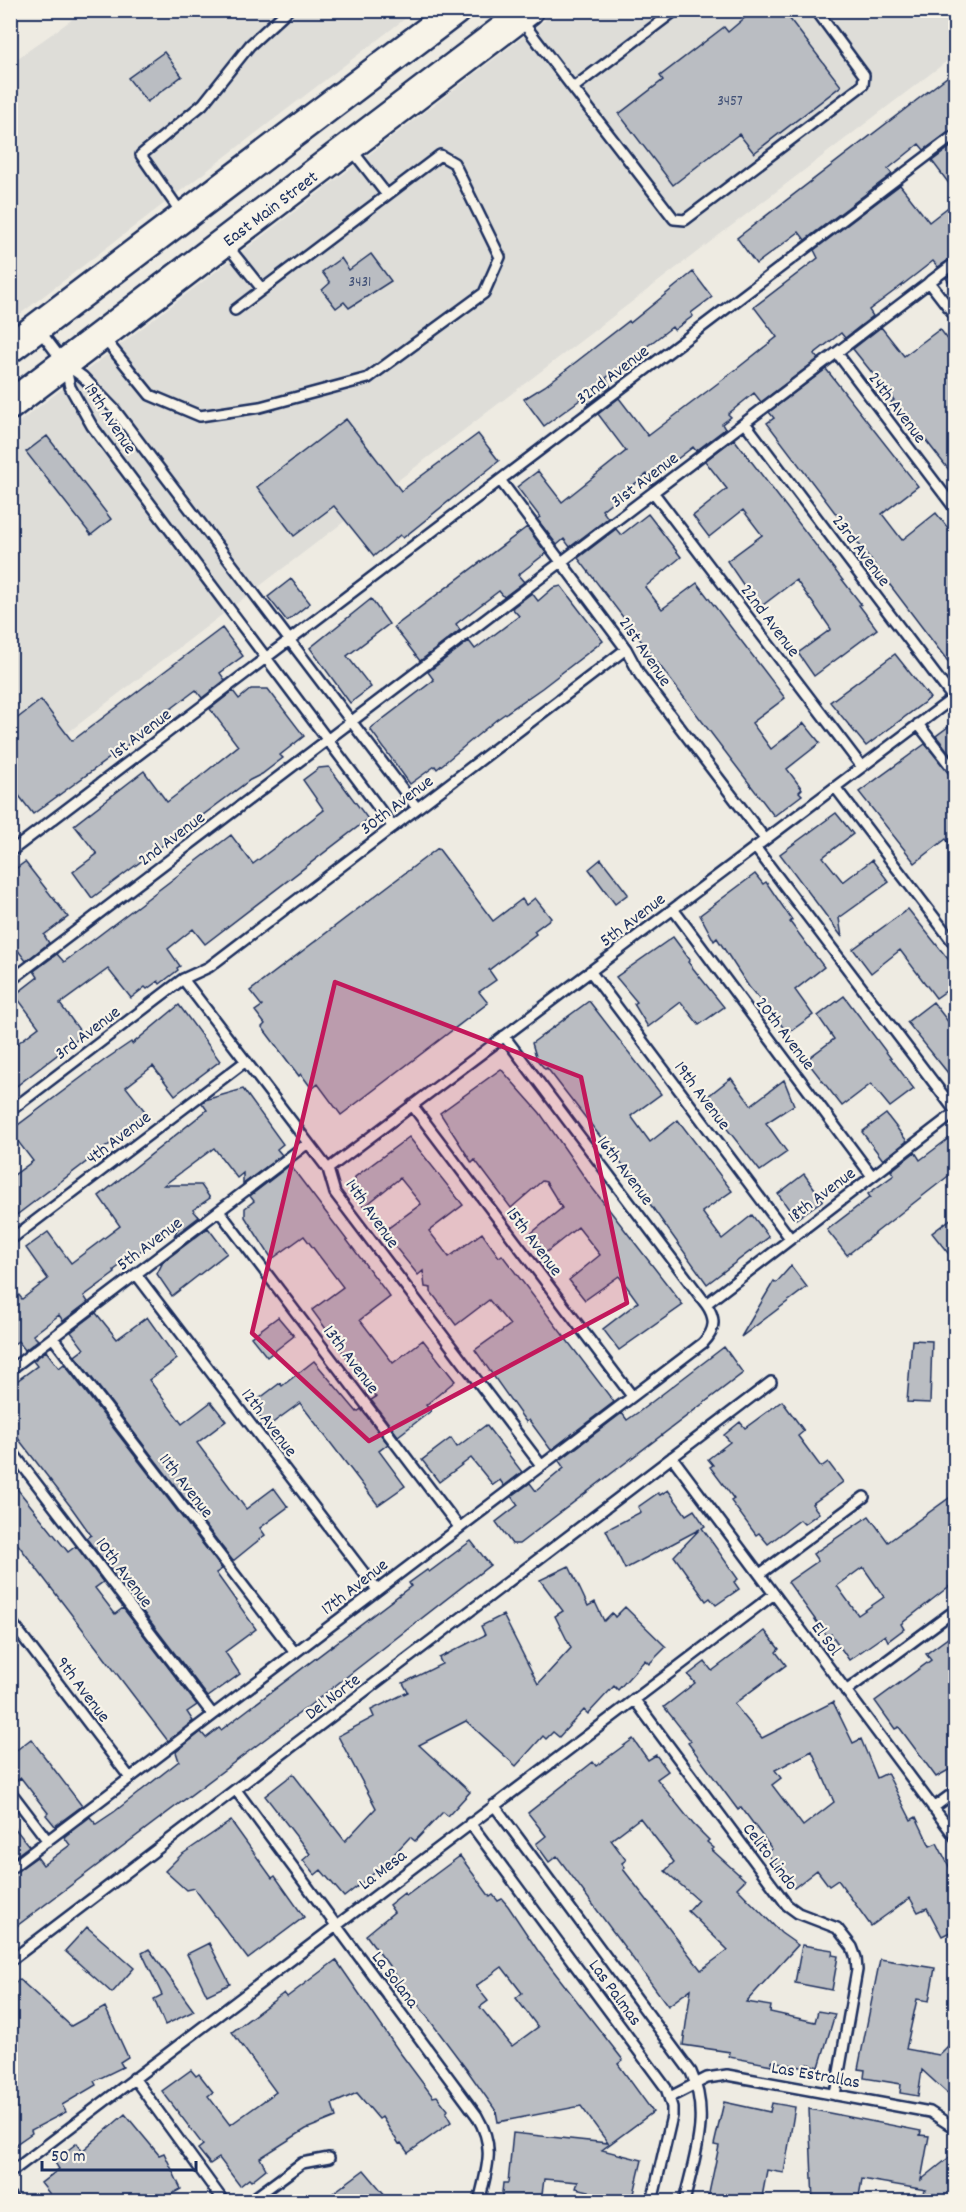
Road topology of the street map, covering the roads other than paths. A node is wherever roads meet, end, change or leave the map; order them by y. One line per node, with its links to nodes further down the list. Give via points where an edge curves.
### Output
1 (288, 10): 10 (lane, via 250,45 203,104 141,155)
2 (456, 10): 10 (main road)
3 (676, 10): 6 (lane)
4 (816, 10): 6 (lane, via 864,75 863,85 685,220 675,219)
5 (524, 14): 6 (lane); 8 (main road, East Main Street)
6 (573, 88)
7 (956, 134): 24 (lane, 32nd Avenue)
8 (350, 147): 9 (lane); 11 (main road, East Main Street)
9 (387, 195): 14 (lane); 18 (lane, via 440,155 454,163 500,257 484,293 368,378 260,407 200,416 150,394)
10 (184, 217): 17 (main road)
11 (225, 242): 14 (lane); 18 (main road, East Main Street)
12 (956, 262): 13 (lane, 31st Avenue)
13 (929, 282): 16 (lane); 20 (lane, 31st Avenue)
14 (262, 289): 15 (lane)
15 (235, 310)
16 (956, 317)
17 (37, 328): 19 (main road); 21 (lane)
18 (102, 336): 21 (main road, East Main Street)
19 (10, 348)
20 (837, 352): 23 (lane, 31st Avenue); 26 (lane, 24th Avenue)
21 (65, 364): 22 (main road, East Main Street); 28 (lane, 19th Avenue, via 84,377 114,410); 30 (lane, 19th Avenue, via 70,387 92,426)
22 (10, 405)
23 (744, 423): 25 (lane, 31st Avenue); 31 (lane, 23rd Avenue)
24 (500, 480): 27 (lane, 21st Avenue); 28 (lane, 32nd Avenue)
25 (653, 492): 27 (lane, 31st Avenue); 35 (lane, 22nd Avenue)
26 (956, 510)
27 (562, 562): 29 (lane, 21st Avenue); 32 (lane, 31st Avenue)
28 (289, 640): 30 (lane, 1st Avenue); 32 (lane, 19th Avenue)
29 (626, 649): 38 (lane, 30th Avenue); 40 (lane, 21st Avenue, via 640,675)
30 (266, 658): 34 (lane, 19th Avenue); 42 (lane, 1st Avenue)
31 (954, 697): 33 (lane, 5th Avenue)
32 (352, 722): 34 (lane, 2nd Avenue); 38 (lane, 19th Avenue)
33 (918, 724): 35 (lane, 5th Avenue); 36 (lane)
34 (328, 741): 39 (lane, 19th Avenue); 47 (lane, 2nd Avenue)
35 (862, 767): 37 (lane, 5th Avenue)
36 (956, 773)
37 (835, 787): 40 (lane, 5th Avenue); 44 (lane)
38 (417, 808): 39 (lane, 30th Avenue)
39 (393, 827): 46 (lane, 30th Avenue, via 209,968)
40 (765, 840): 41 (lane, 5th Avenue)
41 (755, 847): 43 (lane, 5th Avenue); 52 (lane)
42 (10, 852)
43 (673, 909): 45 (lane, 5th Avenue); 55 (lane, 20th Avenue)
44 (956, 946)
45 (590, 971): 48 (lane, 5th Avenue); 57 (lane, 19th Avenue)
46 (183, 979): 49 (lane, 14th Avenue); 51 (lane, 3rd Avenue)
47 (10, 981)
48 (504, 1036): 50 (lane, 5th Avenue); 60 (lane, 16th Avenue)
49 (246, 1061): 53 (lane, 14th Avenue); 58 (lane, 4th Avenue)
50 (412, 1106): 54 (lane, 5th Avenue); 65 (lane, 15th Avenue)
51 (10, 1111)
52 (956, 1112): 55 (lane, 18th Avenue)
53 (308, 1143): 54 (lane, 14th Avenue); 56 (lane, 5th Avenue)
54 (328, 1169): 68 (lane, 14th Avenue, via 335,1193)
55 (872, 1176): 57 (lane, 18th Avenue)
56 (219, 1211): 59 (lane, 5th Avenue); 70 (lane, 13th Avenue)
57 (790, 1238): 60 (lane, 18th Avenue)
58 (10, 1240)
59 (136, 1274): 62 (lane, 5th Avenue); 72 (lane, 12th Avenue)
60 (706, 1304): 61 (lane, 16th Avenue)
61 (714, 1326): 65 (lane, 17th Avenue, via 703,1343)
62 (52, 1338): 63 (lane, 5th Avenue); 76 (lane, 11th Avenue)
63 (10, 1370)
64 (771, 1382): 67 (lane, Del Norte)
65 (632, 1396): 68 (lane, 17th Avenue)
66 (10, 1449): 79 (lane, 10th Avenue)
67 (672, 1457): 71 (lane, El Sol); 81 (lane, Del Norte)
68 (541, 1464): 70 (lane, 17th Avenue)
69 (864, 1497): 71 (lane)
70 (459, 1527): 72 (lane, 17th Avenue)
71 (760, 1574): 73 (lane, El Sol)
72 (377, 1590): 76 (lane, 17th Avenue)
73 (774, 1594): 77 (lane, El Sol); 78 (lane, La Mesa)
74 (950, 1614): 77 (lane)
75 (10, 1620): 80 (lane, 9th Avenue)
76 (295, 1653): 79 (lane, 17th Avenue)
77 (846, 1691): 85 (lane, El Sol)
78 (634, 1699): 84 (lane, La Mesa); 94 (lane, Celito Lindo, via 787,1905 837,1929 852,1947 857,1970)
79 (213, 1715): 80 (lane, 17th Avenue)
80 (130, 1778): 88 (lane, 17th Avenue)
81 (236, 1790): 90 (lane, La Solana); 91 (lane, Del Norte)
82 (10, 1791): 88 (lane)
83 (956, 1791): 85 (lane)
84 (494, 1805): 86 (lane, La Mesa); 93 (lane)
85 (933, 1808): 87 (lane, El Sol)
86 (470, 1823): 90 (lane, La Mesa); 95 (lane, Las Palmas)
87 (956, 1838)
88 (48, 1841): 89 (lane, 17th Avenue)
89 (10, 1869)
90 (336, 1925): 92 (lane, La Mesa); 103 (lane, La Solana, via 484,2128 490,2150)
91 (10, 1961)
92 (134, 2079): 98 (lane, La Mesa); 101 (lane)
93 (696, 2082): 94 (lane, Las Estrallas, via 727,2075); 95 (lane, Las Estrallas); 105 (lane, via 701,2121)
94 (835, 2095): 96 (lane, Las Estrallas, via 930,2112)
95 (670, 2097): 104 (lane, via 672,2116)
96 (956, 2129)
97 (329, 2158): 102 (lane, via 302,2163)
98 (10, 2173)
99 (10, 2196): 100 (lane)
100 (15, 2202)
101 (224, 2202)
102 (249, 2202)
103 (479, 2202)
104 (652, 2202)
105 (684, 2202)

